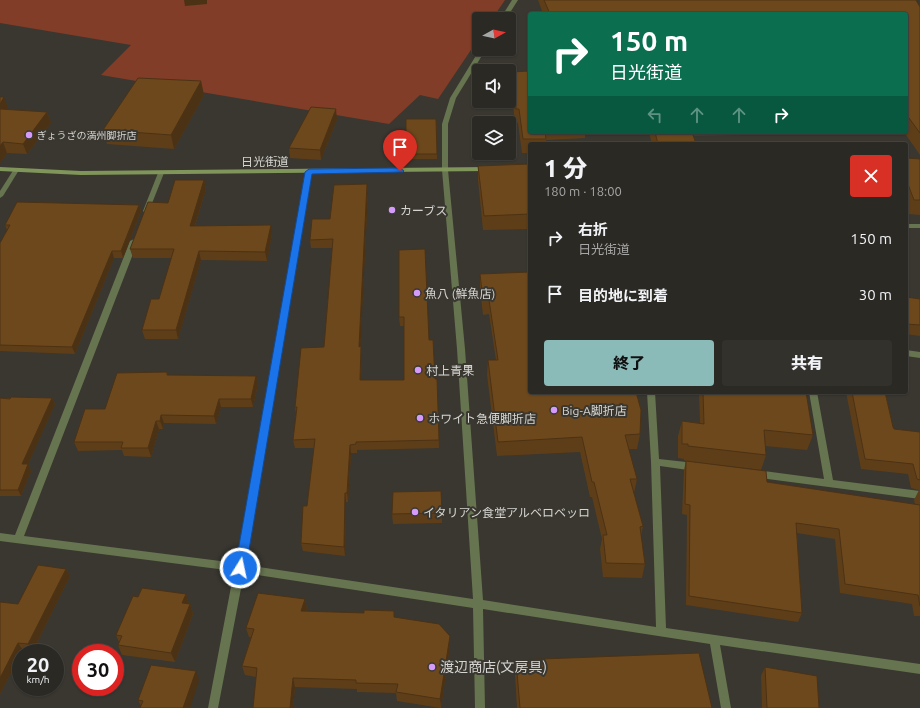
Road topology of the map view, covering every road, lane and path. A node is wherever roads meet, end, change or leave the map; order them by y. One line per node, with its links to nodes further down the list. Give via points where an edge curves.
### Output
1 (516, 0): 2 (street)
2 (508, 12)
3 (479, 56): 7 (street, via 453,98 445,124)
4 (0, 169): 6 (street, 日光街道)
5 (499, 169): 7 (street, 日光街道)
6 (16, 170): 9 (street, 日光街道); 10 (street)
7 (445, 170): 8 (street, 日光街道); 27 (street, via 461,349)
8 (309, 172): 9 (street, 日光街道); 26 (street)
9 (160, 173): 11 (street)
10 (0, 196)
11 (143, 217)
12 (908, 226): 13 (street)
13 (920, 226)
14 (138, 231): 25 (street)
15 (908, 353): 16 (street)
16 (920, 355)
17 (651, 394): 19 (street)
18 (813, 394): 22 (street)
19 (655, 462): 20 (street); 28 (street)
20 (703, 468)
21 (750, 474): 22 (street)
22 (829, 484): 23 (street)
23 (920, 495)
24 (0, 537): 25 (street)
25 (18, 540): 26 (street)
26 (240, 568): 27 (street); 31 (street)
27 (478, 604): 28 (street); 32 (street)
28 (661, 632): 29 (street)
29 (714, 639): 30 (street); 33 (street)
30 (920, 669)
31 (212, 708)
32 (480, 708)
33 (726, 708)

